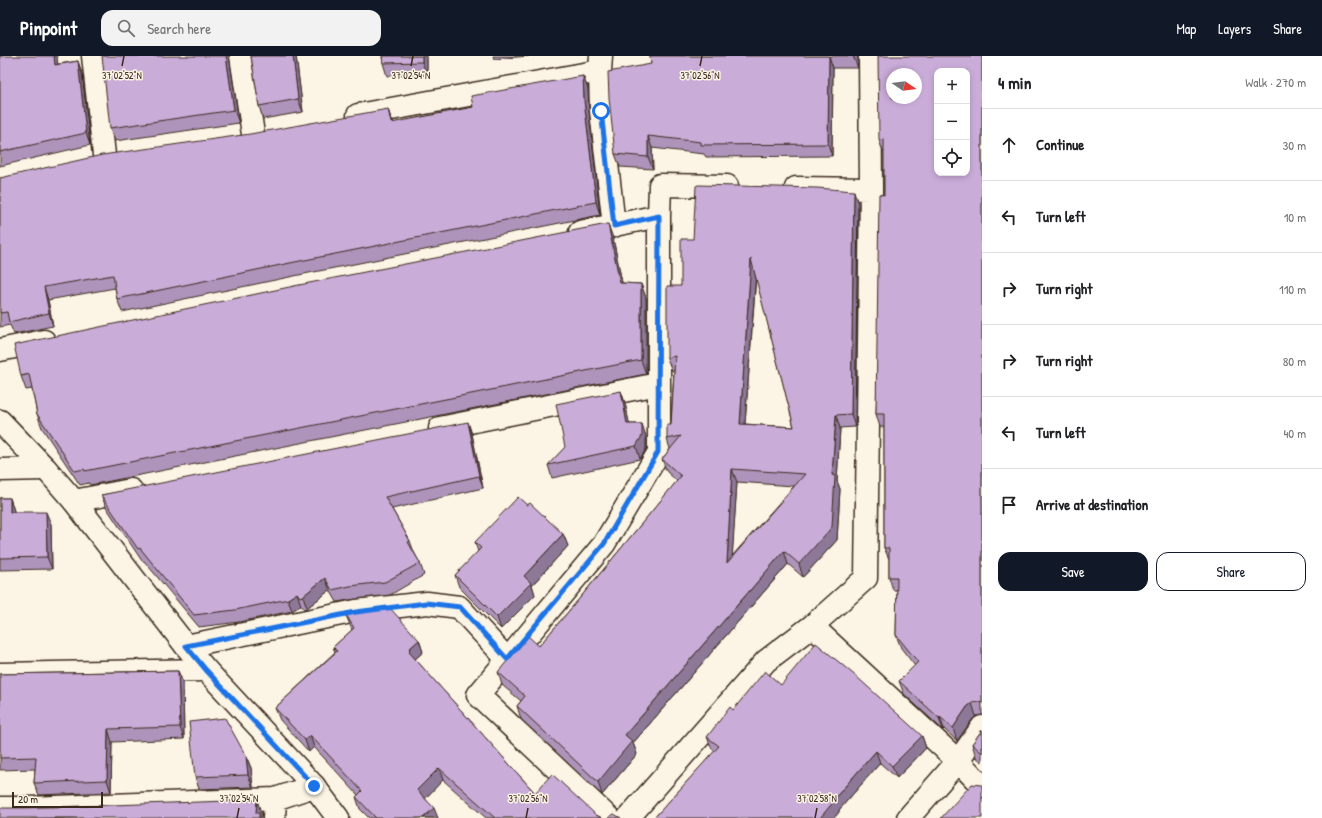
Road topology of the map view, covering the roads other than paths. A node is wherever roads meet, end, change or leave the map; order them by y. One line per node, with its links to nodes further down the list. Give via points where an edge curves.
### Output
1 (93, 56): 8 (street)
2 (241, 56): 6 (street, via 245,135)
3 (870, 56): 12 (street)
4 (601, 63): 5 (street); 14 (street, via 601,111)
5 (338, 118)
6 (276, 130)
7 (127, 152): 8 (street)
8 (104, 155): 9 (street)
9 (82, 160)
10 (746, 187): 13 (street, via 660,185)
11 (777, 187): 12 (street)
12 (870, 189): 25 (street, via 866,578)
13 (659, 216): 14 (street); 18 (street)
14 (614, 226): 15 (street)
15 (559, 236)
16 (62, 337): 17 (street)
17 (0, 350)
18 (658, 384): 20 (street); 27 (street, via 658,452 604,544)
19 (0, 421): 21 (street)
20 (418, 432)
21 (46, 469): 22 (street); 24 (street)
22 (0, 470)
23 (147, 486): 24 (street)
24 (74, 501): 26 (street)
25 (812, 626): 31 (street); 40 (street, via 766,661)
26 (186, 646): 27 (street, via 356,612 426,603 460,607); 28 (street)
27 (507, 659): 39 (street, via 478,695)
28 (206, 670): 29 (street); 32 (street)
29 (0, 674)
30 (982, 727): 31 (street)
31 (958, 761): 33 (street); 41 (street)
32 (314, 786): 35 (street); 38 (street)
33 (982, 786)
34 (0, 808): 37 (street)
35 (274, 808): 36 (street)
36 (134, 811): 37 (street)
37 (28, 813)
38 (338, 818)
39 (609, 818)
40 (628, 818)
41 (908, 818)

